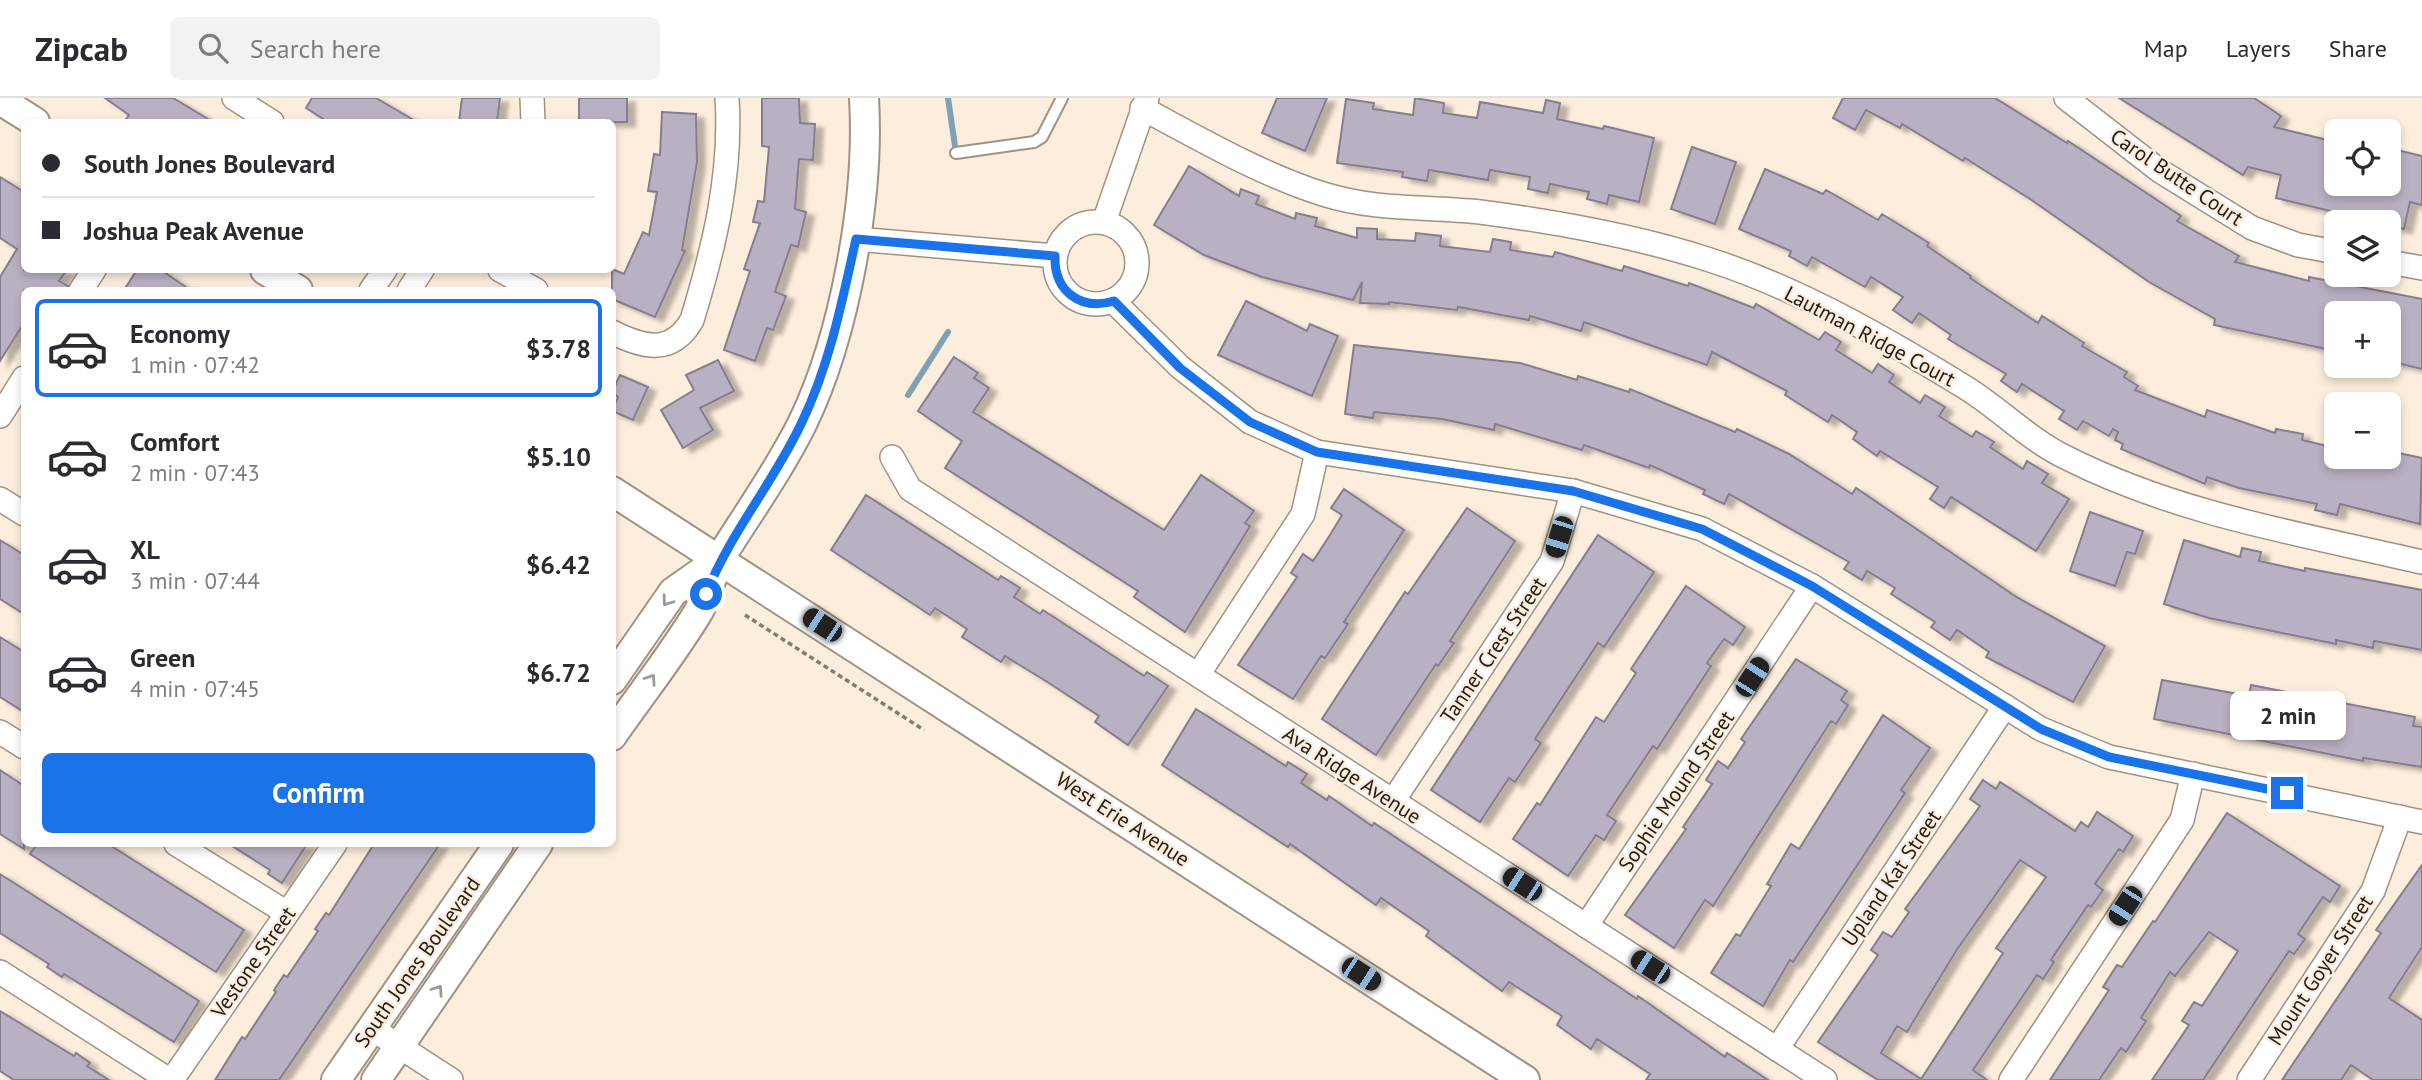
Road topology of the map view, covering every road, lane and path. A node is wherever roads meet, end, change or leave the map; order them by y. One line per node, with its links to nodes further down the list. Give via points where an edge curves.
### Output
1 (234, 98): 9 (street)
2 (532, 98): 11 (street)
3 (727, 98): 24 (street, via 718,221 692,320 684,334 661,345 636,343)
4 (864, 98): 14 (street)
5 (1062, 98): 12 (lane, via 1042,137 1034,142)
6 (2066, 98): 15 (street, Carol Butte Court, via 2160,171 2252,228)
7 (0, 100): 10 (street)
8 (1145, 101): 13 (street); 34 (street, Lautman Ridge Court, via 1239,159 1323,194 1393,209 1476,212 1583,228 1709,260 1803,295 1965,387 2062,456 2159,498)
9 (267, 112)
10 (30, 119)
11 (533, 119)
12 (957, 153)
13 (1104, 222): 16 (street, via 1073,228); 23 (street, via 1128,237 1137,255 1136,276)
14 (856, 239): 16 (street); 33 (street, via 835,330 802,423)
15 (2324, 250)
16 (1055, 256): 23 (street, via 1057,278 1070,296 1091,304)
17 (2401, 264): 18 (street)
18 (2422, 268)
19 (270, 273): 21 (street)
20 (505, 273): 22 (street)
21 (293, 287)
22 (531, 287)
23 (1114, 301): 27 (street, via 1180,368 1250,422)
24 (616, 334)
25 (21, 383): 26 (street)
26 (0, 416)
27 (1317, 452): 29 (street); 38 (street, via 1303,514)
28 (892, 457): 38 (street, Ava Ridge Avenue, via 910,489)
29 (1573, 491): 35 (street, via 1702,529); 45 (street, Tanner Crest Street, via 1552,561)
30 (616, 494): 33 (street, West Erie Avenue)
31 (0, 499): 32 (street)
32 (21, 512)
33 (720, 559): 37 (street, one-way to 37, via 673,593); 40 (street, one-way to 33, via 701,607); 61 (street, West Erie Avenue)
34 (2422, 562)
35 (1812, 586): 39 (street); 52 (street, Sophie Mound Street)
36 (745, 615): 41 (path)
37 (616, 674)
38 (1198, 676): 45 (street, Ava Ridge Avenue)
39 (2005, 706): 44 (street, via 2041,729 2109,757); 56 (street, Upland Kat Street)
40 (616, 730)
41 (924, 730)
42 (0, 732): 43 (street)
43 (21, 745)
44 (2193, 774): 46 (street); 63 (street, via 2182,820)
45 (1393, 801): 52 (street, Ava Ridge Avenue)
46 (2411, 820): 64 (street, Mount Goyer Street, via 2373,891)
47 (181, 847): 51 (street)
48 (333, 847): 51 (street, Vestone Street)
49 (497, 847): 54 (street, South Jones Boulevard)
50 (536, 847): 55 (street, South Jones Boulevard, one-way to 50)
51 (287, 913): 57 (street, Vestone Street)
52 (1586, 926): 56 (street, Ava Ridge Avenue)
53 (0, 972): 57 (street)
54 (372, 1028): 55 (street); 58 (street, South Jones Boulevard)
55 (399, 1046): 59 (street, South Jones Boulevard); 60 (street)
56 (1777, 1049): 62 (street, Ava Ridge Avenue)
57 (170, 1080)
58 (336, 1080)
59 (376, 1080)
60 (451, 1080)
61 (1525, 1080)
62 (1825, 1080)
63 (2011, 1080)
64 (2249, 1080)

